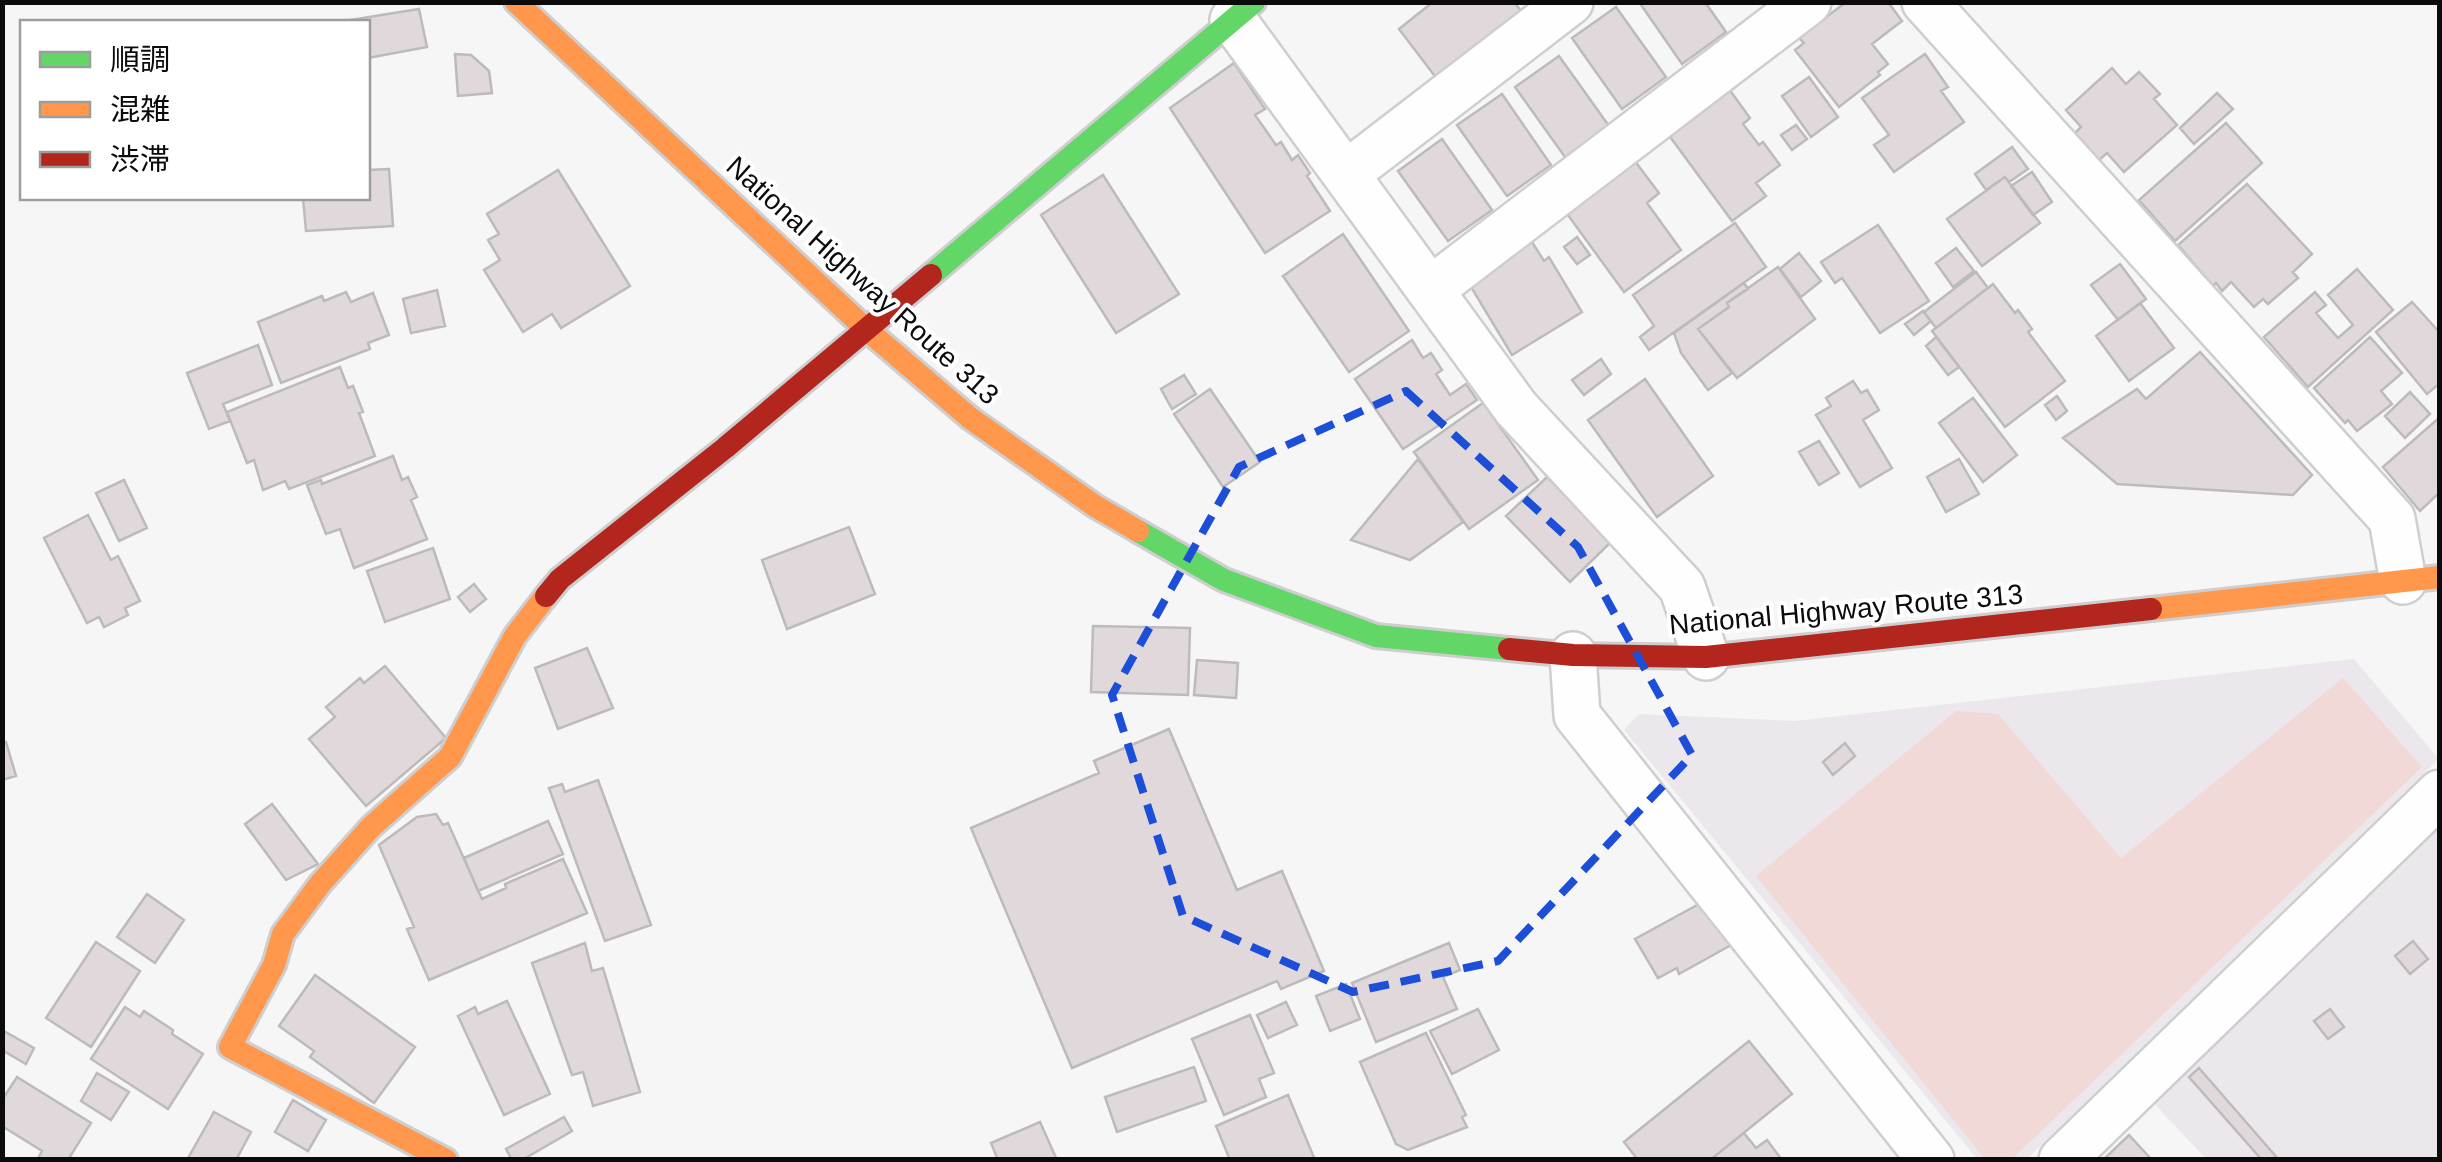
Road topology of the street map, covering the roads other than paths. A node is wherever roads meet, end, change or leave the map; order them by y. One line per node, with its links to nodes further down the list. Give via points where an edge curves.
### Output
1 (516, 2): 8 (main road, National Highway Route 313)
2 (1570, 2): 6 (street)
3 (1808, 2): 7 (street)
4 (1925, 2): 9 (street, via 2392,519)
5 (1243, 11): 6 (street); 8 (main road)
6 (1346, 174): 7 (street)
7 (1430, 290): 11 (street, via 1516,408 1682,587)
8 (867, 330): 10 (main road, National Highway Route 313, via 970,418 1095,506 1224,580 1376,636); 13 (main road, via 560,579 516,636 450,757 371,827 283,934 230,1047)
9 (2421, 579): 11 (main road, National Highway Route 313)
10 (1573, 655): 11 (main road, National Highway Route 313); 14 (street, via 1577,716)
11 (1706, 657)
12 (2440, 793): 15 (street)
13 (446, 1160)
14 (1932, 1160)
15 (2062, 1160)

